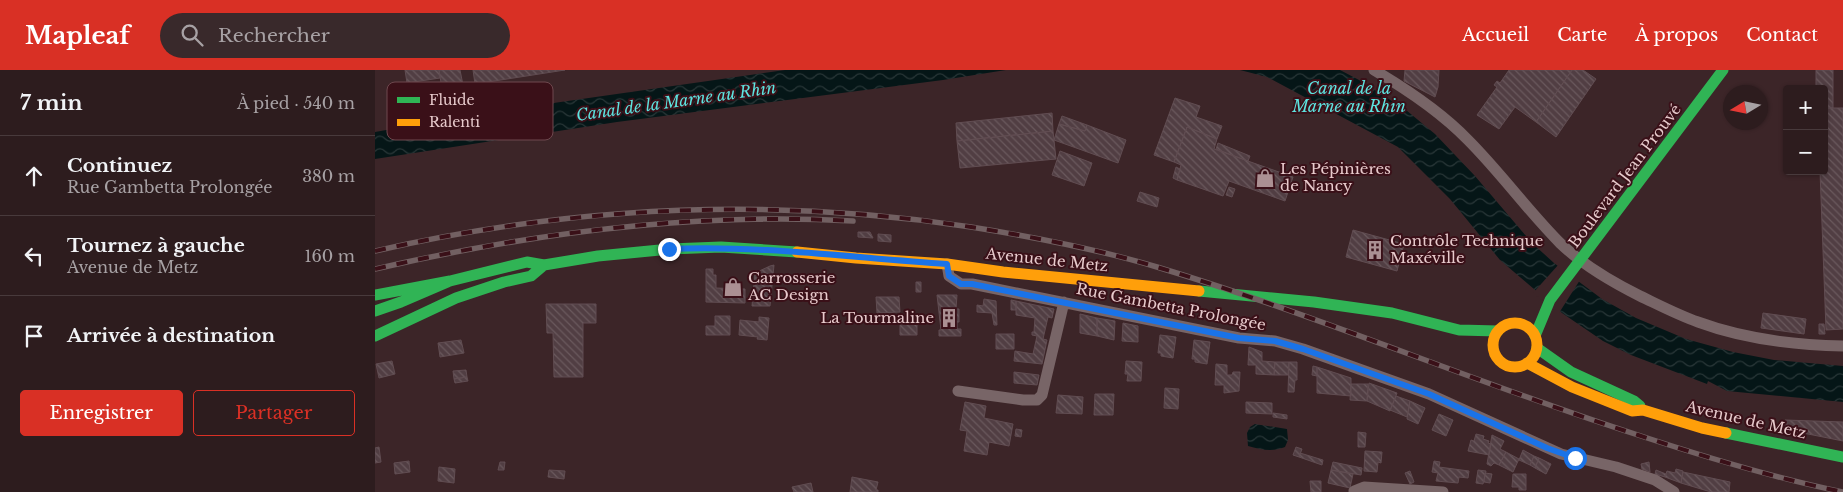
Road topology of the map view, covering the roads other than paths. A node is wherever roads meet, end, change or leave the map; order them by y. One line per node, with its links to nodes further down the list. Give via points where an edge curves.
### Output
1 (1374, 70): 15 (street, via 1421,100 1454,127 1475,146 1562,245 1611,280 1675,313 1717,329 1768,340)
2 (1723, 70): 7 (main road, Boulevard Jean Prouvé)
3 (947, 264): 4 (main road, Avenue de Metz, via 721,247 598,256); 8 (street, Rue Gambetta Prolongée, via 949,276 961,284); 11 (main road, Avenue de Metz, via 1314,302 1392,313)
4 (544, 265): 5 (main road, via 527,262); 13 (main road, via 531,276 467,294)
5 (450, 281): 6 (main road); 9 (main road)
6 (375, 295)
7 (1550, 300): 10 (main road, Boulevard Jean Prouvé); 14 (main road, Boulevard Jean Prouvé)
8 (1064, 302): 19 (street, via 1043,395 1037,400 1023,400); 24 (street, Rue Gambetta Prolongée, via 1303,349 1429,394 1561,454 1655,480)
9 (375, 311)
10 (1519, 324): 12 (main road, via 1512,323); 14 (main road)
11 (1459, 330): 12 (main road, Avenue de Metz); 17 (main road, Avenue de Metz)
12 (1499, 331): 17 (main road, via 1494,341)
13 (375, 336)
14 (1535, 336): 16 (main road)
15 (1843, 346)
16 (1537, 348): 18 (main road); 20 (main road, Avenue de Metz, via 1570,372 1634,401)
17 (1495, 352): 18 (main road, via 1499,359 1512,367)
18 (1527, 363): 20 (main road, Avenue de Metz, via 1616,406 1632,411)
19 (958, 391)
20 (1643, 410): 21 (main road, Avenue de Metz, via 1702,428)
21 (1843, 457)
22 (1354, 491): 23 (street, via 1364,487)
23 (1443, 492)
24 (1674, 492)

